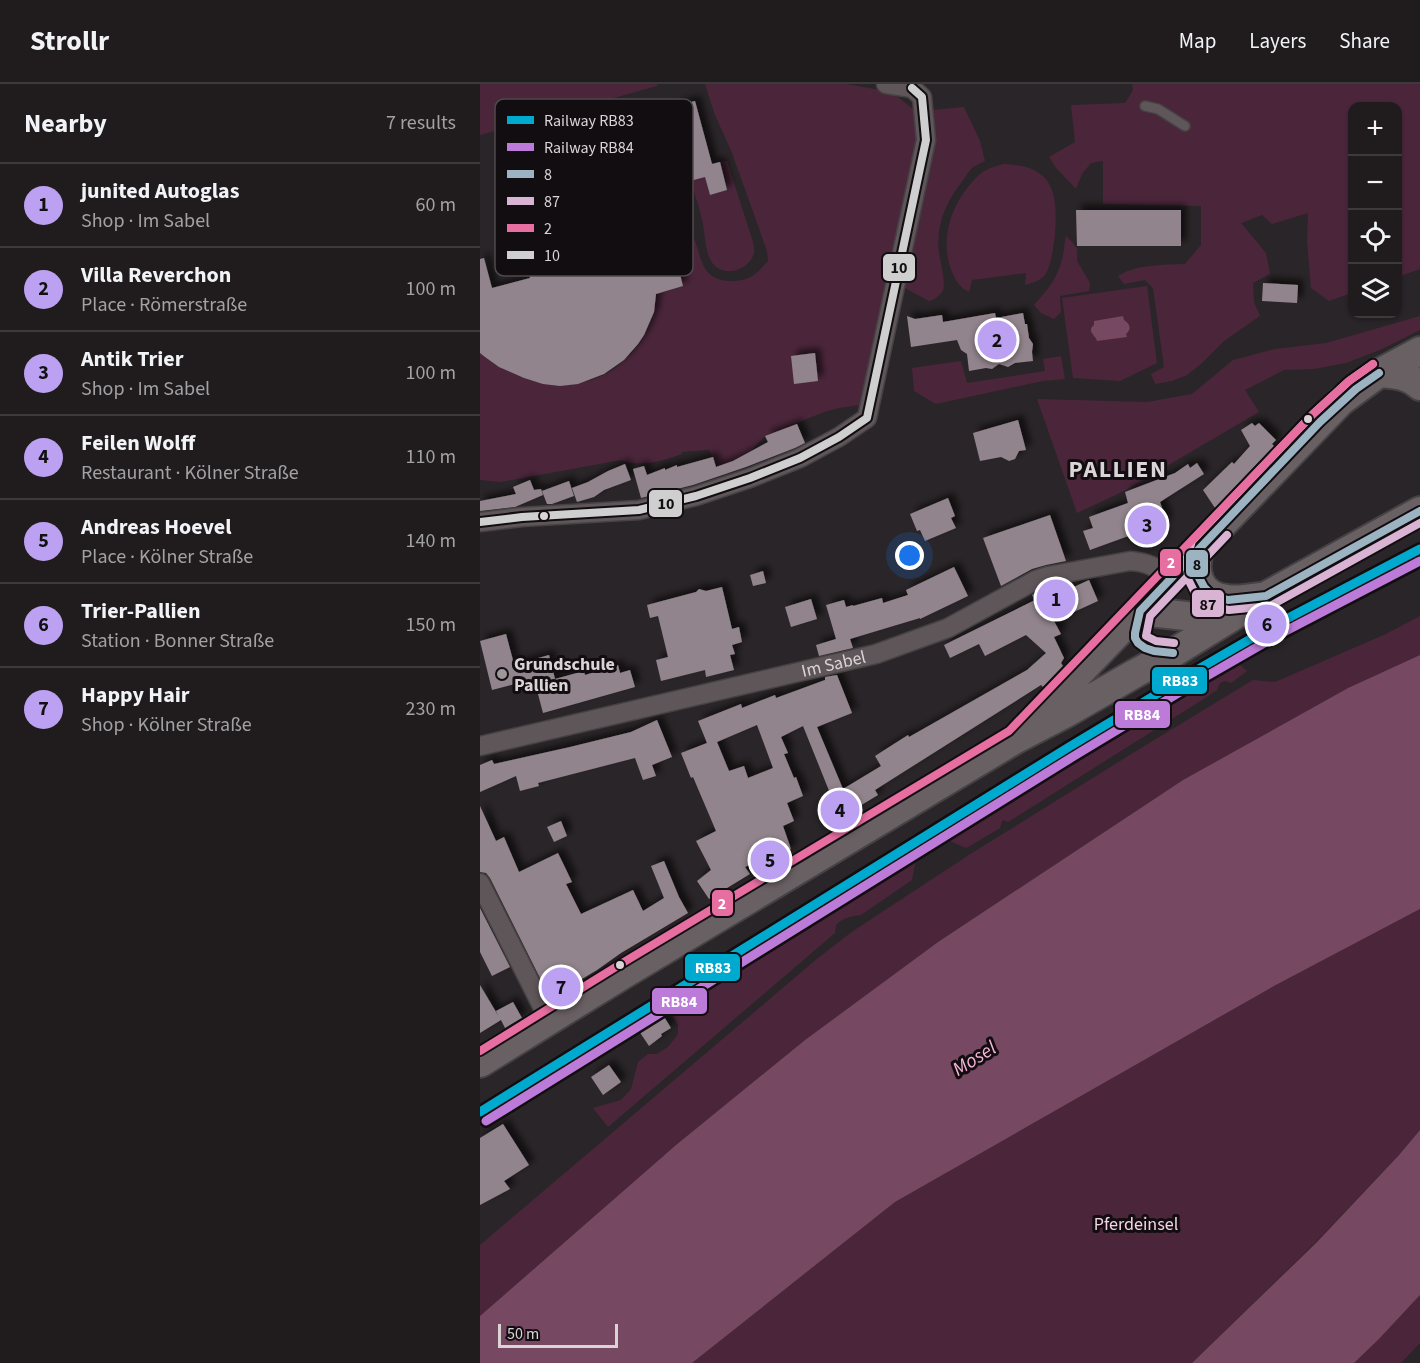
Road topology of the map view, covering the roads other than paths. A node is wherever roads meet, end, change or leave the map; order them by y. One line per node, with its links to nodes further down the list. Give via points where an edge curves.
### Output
1 (886, 84): 2 (street)
2 (913, 86): 9 (street, via 922,97 926,140 867,418 800,458 696,496 639,510)
3 (1145, 106): 4 (lane)
4 (1185, 126)
5 (1420, 351): 6 (main road)
6 (1378, 373): 7 (main road, via 1408,377); 10 (main road, via 1320,422)
7 (1420, 386)
8 (1419, 509): 12 (main road)
9 (480, 522)
10 (1200, 548): 11 (main road); 12 (main road, via 1196,570 1209,592 1228,600)
11 (1170, 580): 13 (main road); 17 (street, Im Sabel, via 1152,565 1137,561 1048,576 948,628 876,654)
12 (1266, 596): 14 (main road)
13 (1140, 611): 14 (main road, via 1195,617); 15 (main road, via 1137,641 1154,651); 16 (main road)
14 (1241, 611): 15 (main road)
15 (1173, 653): 16 (main road)
16 (1016, 739): 19 (main road)
17 (480, 746)
18 (480, 883): 19 (street)
19 (549, 1020): 20 (main road)
20 (480, 1063)

